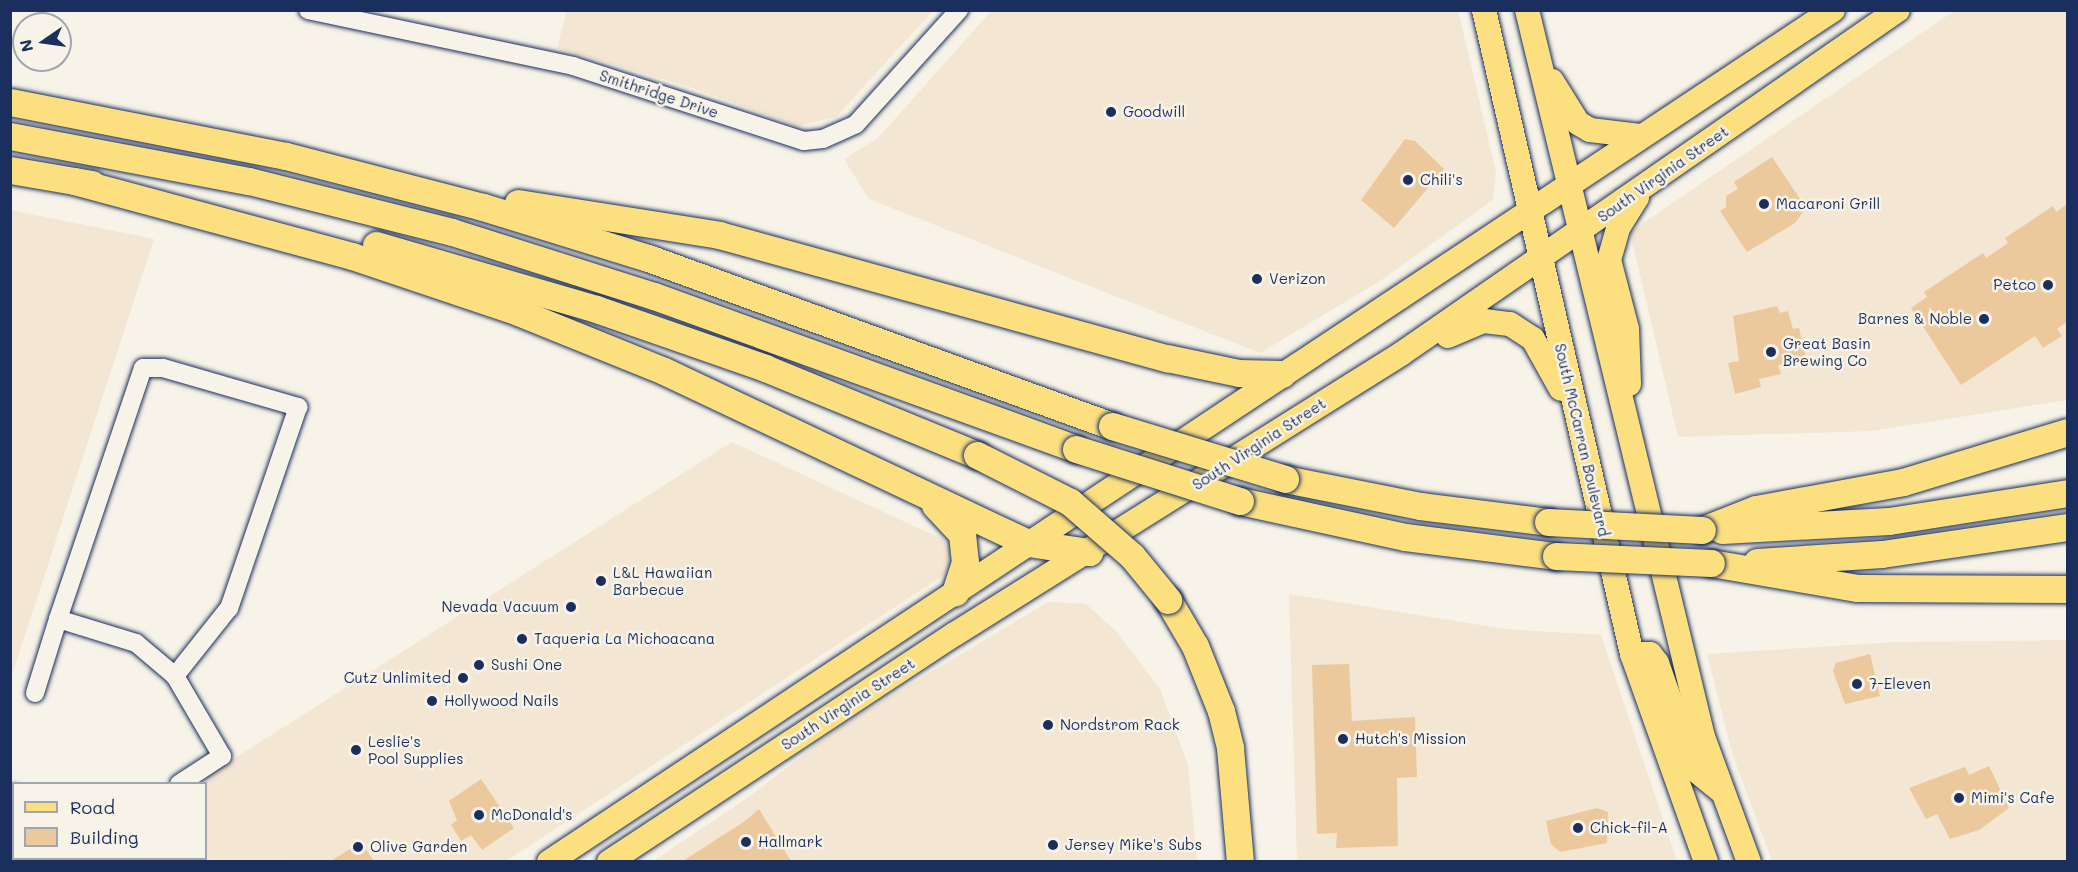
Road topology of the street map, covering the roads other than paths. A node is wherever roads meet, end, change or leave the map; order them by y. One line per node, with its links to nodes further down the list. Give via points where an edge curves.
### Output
1 (308, 10): 7 (street, Smithridge Drive)
2 (959, 10): 7 (street, Smithridge Drive, via 856,124 823,140 804,141 573,66)
3 (1484, 10): 17 (main road, South McCarran Boulevard)
4 (1527, 10): 8 (main road)
5 (1833, 10): 11 (main road)
6 (1898, 10): 16 (main road, South Virginia Street)
7 (399, 18)
8 (1535, 46): 11 (main road, via 1578,123 1590,130); 14 (main road)
9 (10, 102): 15 (highway, via 173,131)
10 (10, 136): 31 (highway, bridge, via 249,181 452,232 654,296 1076,449 1240,501 1405,537 1556,556)
11 (1640, 136): 14 (main road)
12 (10, 170): 13 (highway)
13 (74, 181): 25 (highway, via 320,246 508,308 664,371); 44 (highway, bridge, via 208,206 451,265 765,368 977,454 1070,502 1132,556 1168,600 1195,646 1221,711 1230,748)
14 (1568, 183): 17 (main road); 18 (main road)
15 (401, 184): 20 (highway, via 719,235 1167,358 1239,374); 28 (highway, bridge, via 648,258 1112,426 1285,479 1420,506 1548,522)
16 (1644, 187): 18 (main road, South Virginia Street); 22 (main road, via 1618,228 1609,260 1627,329)
17 (1529, 210): 19 (main road, South McCarran Boulevard); 20 (main road)
18 (1579, 232): 19 (main road, South Virginia Street); 22 (main road)
19 (1540, 260): 21 (main road, South Virginia Street); 24 (main road, South McCarran Boulevard)
20 (1282, 374): 29 (main road)
21 (1355, 383): 24 (main road, via 1472,325 1510,324 1533,339 1545,357); 30 (main road, South Virginia Street)
22 (1628, 420): 41 (main road, via 1692,695)
23 (2067, 432): 28 (highway, via 1903,482 1756,508)
24 (1585, 452): 35 (main road, South McCarran Boulevard)
25 (900, 480): 29 (highway); 33 (highway, via 944,511 962,534 965,562)
26 (2067, 493): 28 (highway, via 1889,520)
27 (2067, 527): 31 (highway, via 1882,554)
28 (1702, 530)
29 (1028, 543): 30 (highway); 33 (main road)
30 (1089, 552): 39 (main road, South Virginia Street)
31 (1711, 563): 32 (highway, via 1858,588)
32 (2067, 589)
33 (955, 592): 38 (main road)
34 (58, 619): 36 (street, via 136,643); 36 (street, via 142,368 163,368 298,407 229,608); 37 (street)
35 (1632, 654): 41 (main road, via 1650,654 1657,663 1694,769); 45 (main road, South McCarran Boulevard)
36 (175, 676): 40 (street, via 222,756)
37 (35, 693)
38 (742, 733): 39 (main road); 42 (main road)
39 (761, 761): 43 (main road, South Virginia Street)
40 (181, 782)
41 (1722, 792): 46 (main road)
42 (549, 861)
43 (609, 861)
44 (1240, 861)
45 (1706, 861)
46 (1749, 861)

